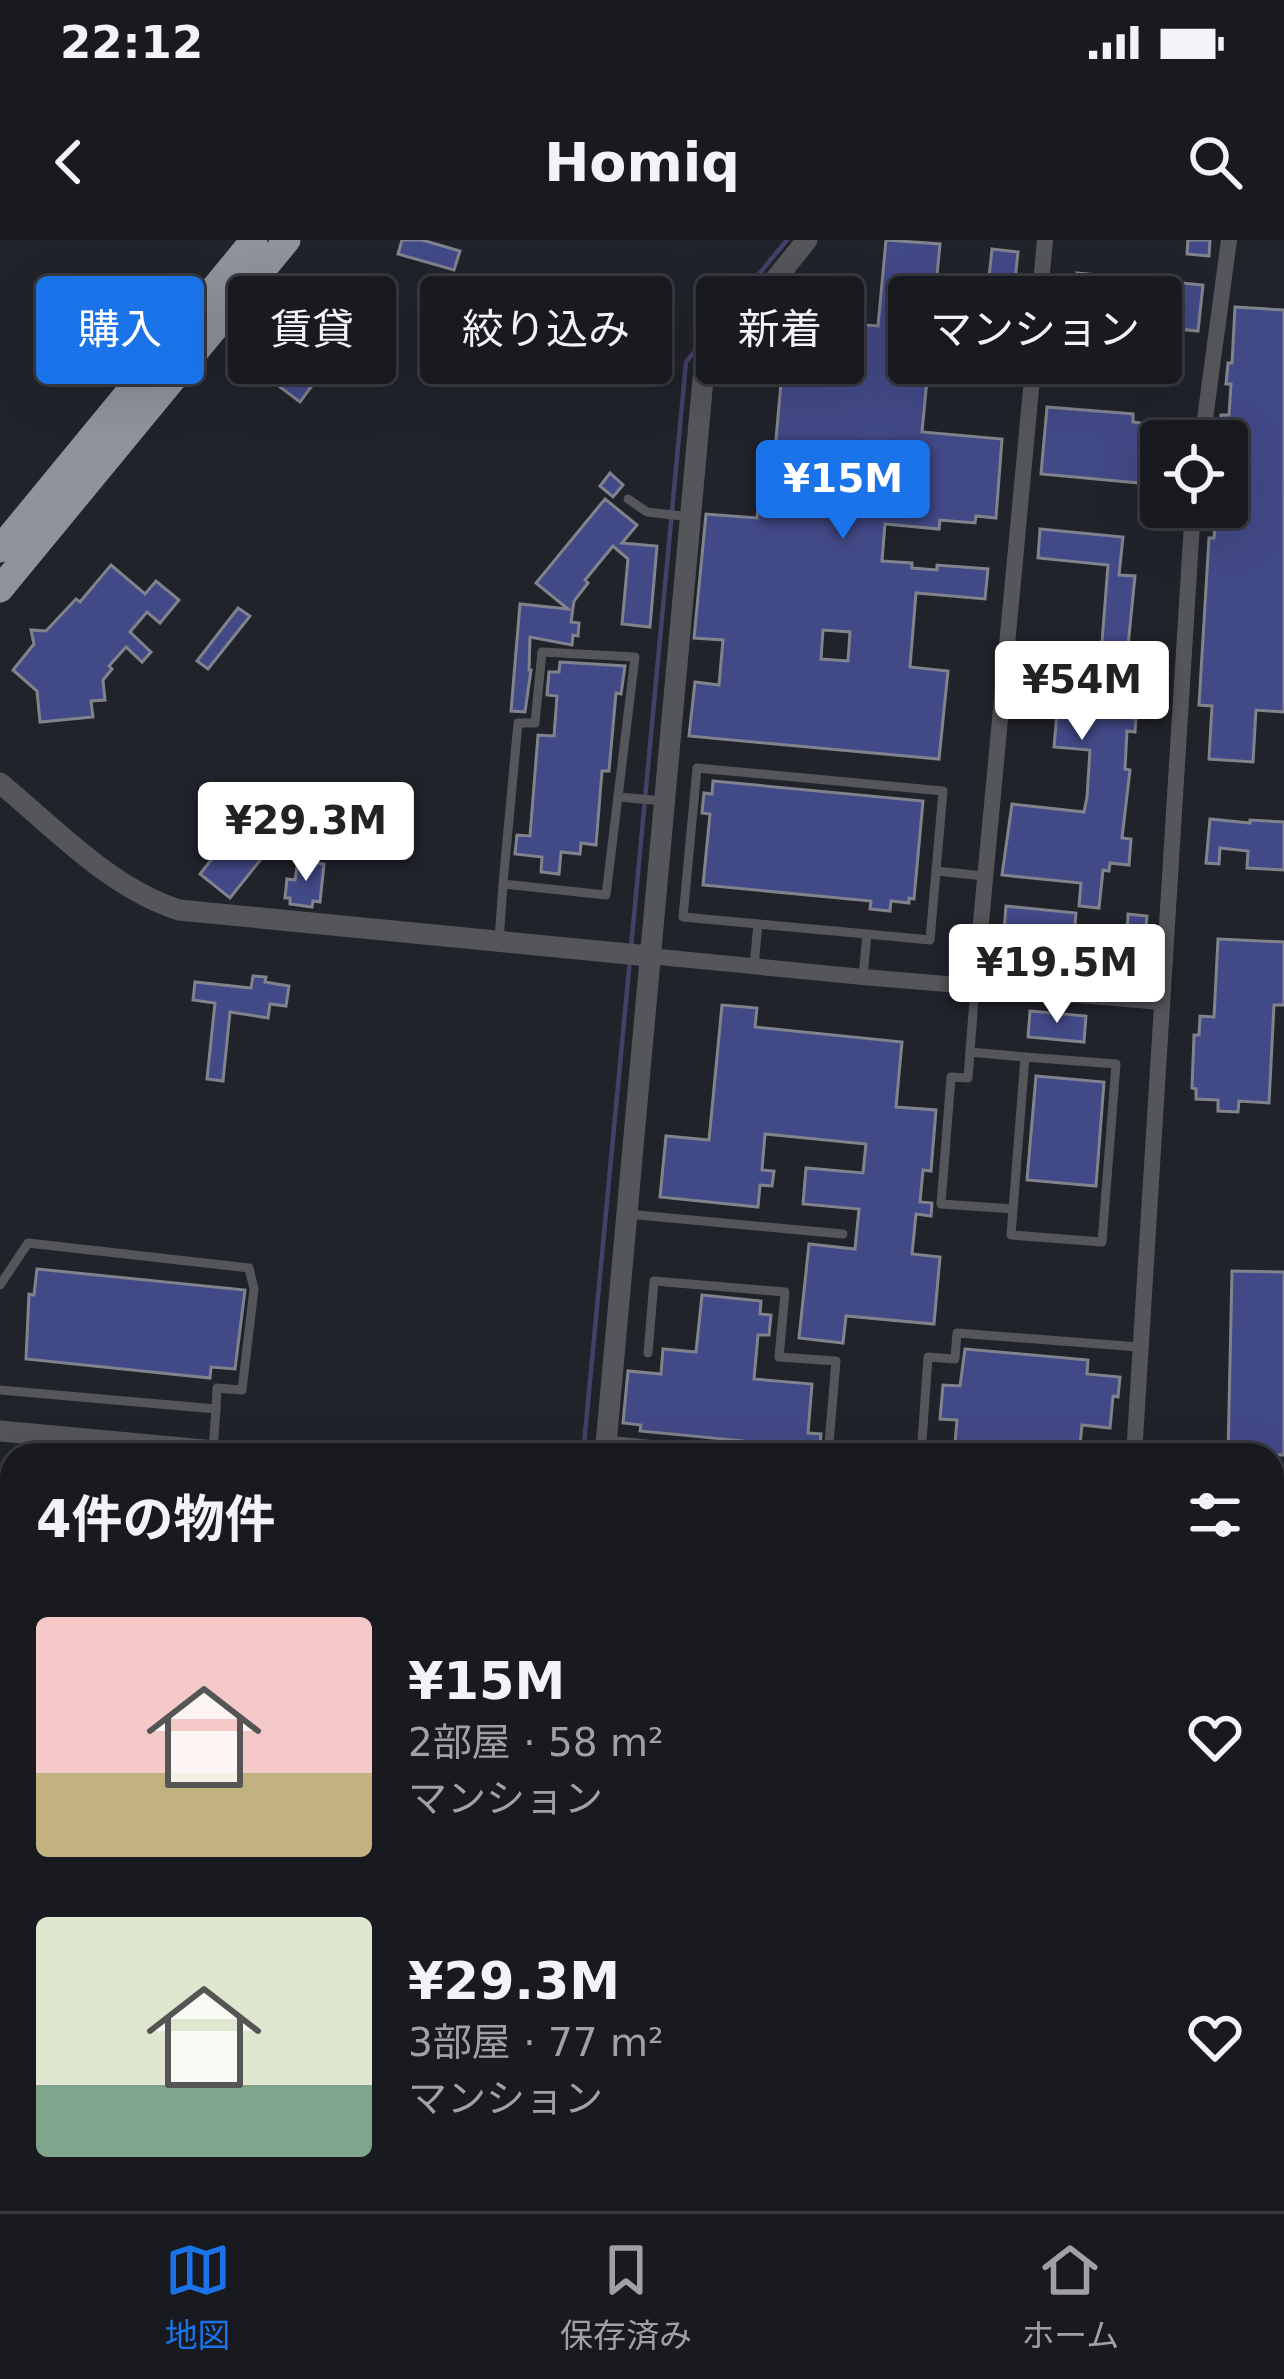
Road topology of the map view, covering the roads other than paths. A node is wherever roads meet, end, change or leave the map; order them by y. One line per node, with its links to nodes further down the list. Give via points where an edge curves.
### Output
1 (254, 240): 10 (highway)
2 (287, 240): 11 (highway)
3 (807, 240): 8 (street, via 704,368)
4 (1045, 240): 16 (street)
5 (1229, 240): 6 (street)
6 (1205, 420)
7 (628, 499): 8 (lane, via 647,512)
8 (685, 516): 14 (street)
9 (1192, 528): 25 (street)
10 (0, 549)
11 (0, 589)
12 (0, 783): 20 (street, via 121,883 179,910)
13 (618, 797): 14 (lane); 17 (lane, via 607,895); 17 (lane, via 635,657 542,652 535,723 518,723)
14 (659, 800): 21 (street)
15 (936, 871): 16 (lane); 18 (lane, via 943,791 697,768 683,917); 19 (lane, via 930,940)
16 (985, 876): 24 (street)
17 (503, 884): 20 (lane)
18 (758, 924): 19 (lane); 22 (lane)
19 (867, 934): 23 (lane)
20 (499, 941): 21 (street)
21 (637, 955): 22 (street); 29 (street)
22 (754, 966): 23 (street)
23 (863, 977): 24 (street)
24 (975, 986): 25 (street); 26 (lane)
25 (1161, 1002): 34 (street)
26 (970, 1052): 27 (lane); 28 (lane, via 968,1078 951,1077 941,1204)
27 (1025, 1057): 28 (lane); 28 (lane, via 1116,1064 1102,1242 1011,1235)
28 (1013, 1210)
29 (627, 1214): 30 (lane); 32 (street)
30 (843, 1234)
31 (0, 1286): 37 (lane, via 28,1243 249,1268 254,1289 242,1390 217,1388)
32 (619, 1300): 33 (lane); 41 (street)
33 (652, 1304): 35 (lane); 42 (lane, via 655,1281 785,1292 779,1357 836,1361)
34 (1139, 1347): 43 (lane, via 957,1333 955,1359 928,1357); 44 (street)
35 (648, 1353)
36 (0, 1390): 37 (lane)
37 (216, 1408): 40 (lane)
38 (0, 1431): 39 (street)
39 (135, 1443)
40 (214, 1443)
41 (606, 1443)
42 (829, 1443)
43 (922, 1443)
44 (1135, 1443)

